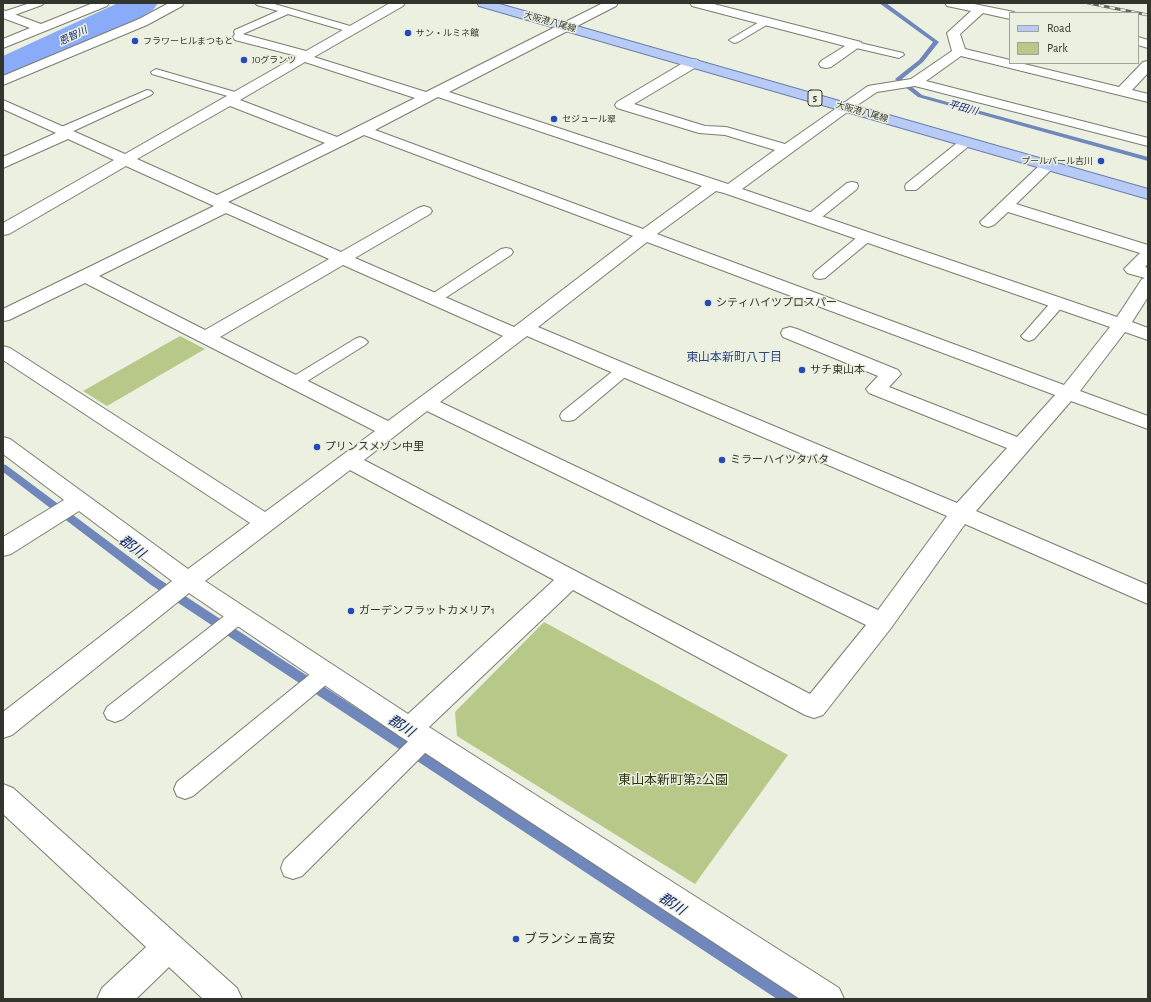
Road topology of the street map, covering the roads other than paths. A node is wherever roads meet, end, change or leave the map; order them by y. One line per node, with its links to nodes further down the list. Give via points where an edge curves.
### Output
1 (39, 3): 12 (lane)
2 (103, 3): 16 (street)
3 (178, 3): 32 (street, via 143,22)
4 (260, 3): 10 (lane)
5 (399, 3): 17 (street)
6 (483, 3): 15 (main road, 大阪港八尾線 / 5)
7 (612, 3): 15 (street)
8 (696, 3): 14 (street)
9 (951, 3): 11 (street)
10 (286, 8): 17 (lane); 18 (lane)
11 (980, 9): 13 (street); 22 (street, via 953,33)
12 (4, 14): 16 (street)
13 (1009, 15)
14 (766, 21): 19 (lane); 21 (street)
15 (564, 26): 26 (main road, 大阪港八尾線 / 5); 36 (street)
16 (41, 28): 20 (street)
17 (353, 30): 24 (street)
18 (239, 34): 24 (street)
19 (734, 40)
20 (3, 44)
21 (856, 45): 23 (lane); 27 (street)
22 (959, 52): 25 (street); 33 (street)
23 (899, 55)
24 (306, 57): 36 (street); 37 (street)
25 (1009, 61)
26 (693, 64): 40 (main road, 大阪港八尾線 / 5); 46 (street, via 622,105 704,130 726,131)
27 (826, 64)
28 (1026, 64): 30 (street)
29 (1148, 65): 34 (street)
30 (1037, 66): 34 (street)
31 (156, 72): 37 (lane)
32 (3, 81)
33 (908, 83): 40 (street, via 873,89); 45 (street)
34 (1122, 92): 38 (street)
35 (147, 93): 42 (lane)
36 (432, 95): 41 (street); 50 (street)
37 (234, 98): 43 (street); 47 (street)
38 (1148, 98)
39 (4, 105): 42 (street)
40 (845, 107): 44 (main road, 大阪港八尾線 / 5); 46 (street)
41 (364, 130): 43 (street); 61 (street)
42 (66, 132): 47 (street); 48 (street)
43 (336, 142): 55 (street)
44 (966, 142): 49 (main road, 大阪港八尾線 / 5); 52 (lane)
45 (1148, 142)
46 (787, 149): 53 (street)
47 (126, 160): 55 (street); 60 (street)
48 (3, 163)
49 (1048, 165): 54 (main road, 大阪港八尾線 / 5); 56 (street)
50 (714, 185): 53 (street); 61 (street)
51 (852, 186): 58 (lane)
52 (911, 187)
53 (730, 190): 58 (street)
54 (1148, 194)
55 (221, 204): 66 (street); 69 (street)
56 (1005, 206): 59 (street); 63 (street)
57 (424, 212): 66 (street)
58 (812, 218): 62 (street)
59 (988, 222)
60 (3, 230)
61 (644, 236): 75 (street); 84 (street)
62 (866, 237): 68 (lane); 72 (street)
63 (1148, 250)
64 (506, 252): 71 (lane)
65 (1148, 254): 67 (street, via 1133,269)
66 (342, 258): 71 (street); 79 (street)
67 (1148, 274)
68 (820, 275)
69 (85, 276): 73 (street); 79 (street)
70 (1148, 283): 74 (street)
71 (434, 299): 75 (street)
72 (1058, 303): 74 (street); 78 (lane)
73 (3, 316)
74 (1121, 325): 77 (street); 84 (street)
75 (520, 332): 82 (street); 85 (street)
76 (790, 333): 90 (street, via 891,374 876,389)
77 (1148, 334)
78 (1029, 336)
79 (206, 337): 83 (street)
80 (360, 342): 83 (lane)
81 (3, 352): 94 (street)
82 (624, 370): 86 (lane); 93 (street)
83 (295, 382): 88 (street)
84 (1067, 394): 87 (street); 90 (street)
85 (426, 403): 88 (street); 99 (street)
86 (568, 416)
87 (1148, 423)
88 (389, 430): 91 (street)
89 (4, 446): 92 (street)
90 (1021, 446): 93 (street)
91 (349, 461): 94 (street); 96 (street)
92 (74, 504): 95 (street); 97 (street)
93 (961, 513): 98 (street); 99 (street)
94 (266, 523): 97 (street)
95 (3, 548)
96 (570, 578): 99 (street, via 814,708); 104 (street)
97 (184, 584): 100 (street); 103 (street)
98 (1148, 595)
99 (882, 622)
100 (226, 625): 101 (street); 102 (lane)
101 (321, 677): 104 (street); 105 (lane)
102 (115, 712)
103 (3, 727)
104 (419, 736): 107 (lane, via 388,774); 111 (street)
105 (185, 789)
106 (3, 796): 108 (street)
107 (293, 868)
108 (168, 947): 109 (street); 110 (street)
109 (113, 999)
110 (226, 999)
111 (828, 999)

